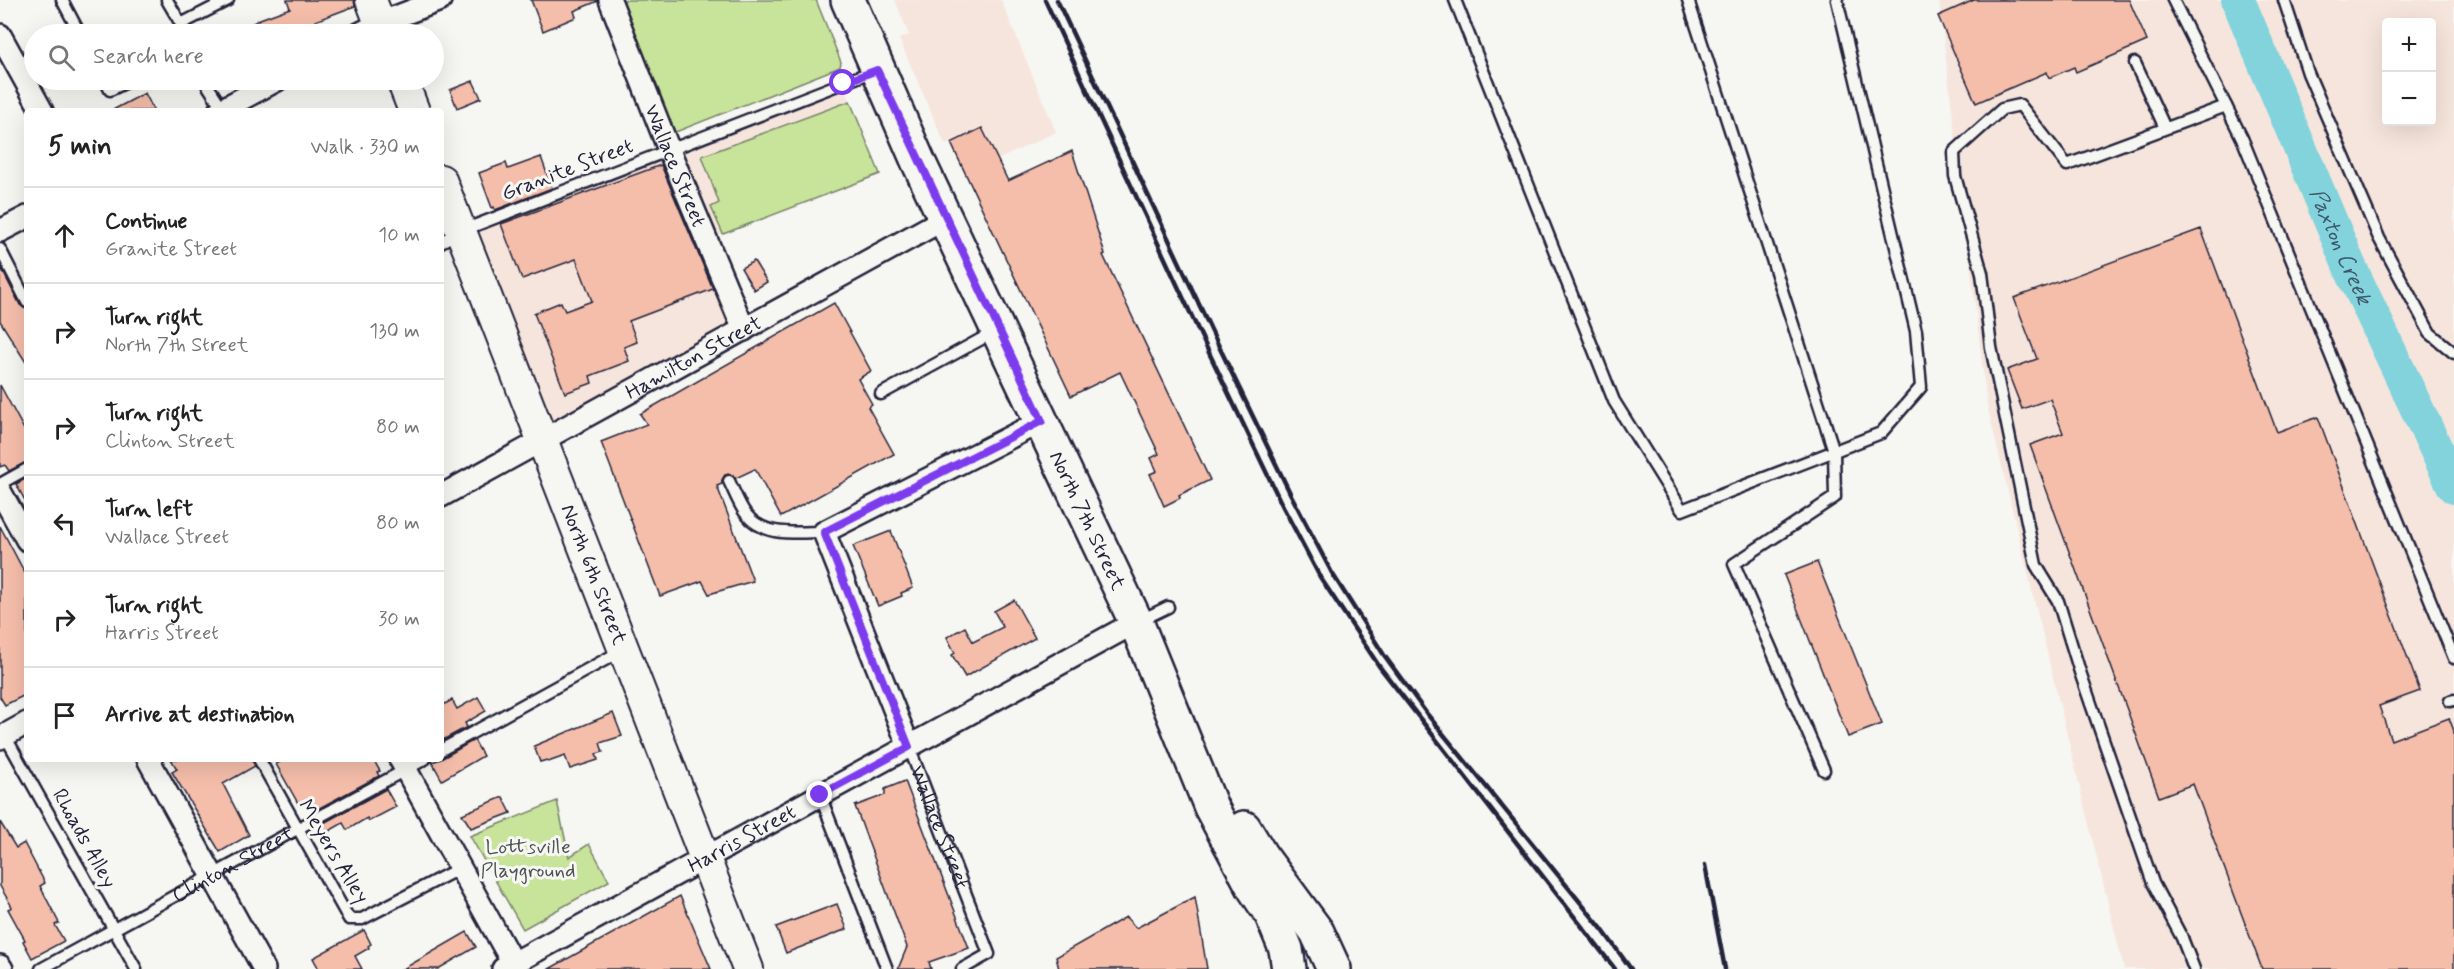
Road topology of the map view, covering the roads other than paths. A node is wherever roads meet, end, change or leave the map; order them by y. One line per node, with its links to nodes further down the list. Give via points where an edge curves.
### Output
1 (62, 0): 13 (lane)
2 (167, 0): 14 (lane)
3 (228, 0): 15 (lane)
4 (440, 0): 12 (street)
5 (610, 0): 30 (street, Wallace Street)
6 (848, 0): 18 (main road, North 7th Street)
7 (1455, 0): 44 (lane, via 1614,401 1682,510)
8 (1688, 0): 44 (lane)
9 (1837, 0): 44 (lane, via 1916,331 1922,387 1881,433)
10 (2173, 0): 24 (lane)
11 (2284, 0): 40 (lane, via 2308,73 2379,238 2430,333)
12 (374, 23)
13 (75, 24)
14 (178, 24)
15 (188, 24)
16 (0, 35): 19 (street)
17 (2135, 63): 29 (lane)
18 (877, 70): 30 (lane, Granite Street); 32 (main road, North 7th Street)
19 (24, 78)
20 (30, 90): 25 (street)
21 (212, 90): 26 (lane)
22 (260, 90): 27 (street)
23 (406, 90): 28 (main road)
24 (2226, 106): 29 (lane); 55 (lane)
25 (40, 108)
26 (227, 108)
27 (230, 108)
28 (413, 108)
29 (2165, 128): 80 (lane, via 2067,165 2020,105 2002,109 1954,152 1955,176 1982,273 1990,347 2036,565 2058,601 2153,883)
30 (669, 150): 35 (lane, Granite Street); 38 (street, Wallace Street)
31 (444, 197): 35 (main road, North 6th Street)
32 (946, 218): 38 (street, Hamilton Street); 39 (main road, North 7th Street)
33 (24, 219): 34 (street)
34 (0, 231)
35 (451, 237): 43 (main road, North 6th Street)
36 (0, 249): 37 (lane)
37 (24, 296)
38 (744, 330): 43 (street, Hamilton Street)
39 (999, 330): 41 (lane); 42 (main road, North 7th Street)
40 (2454, 353)
41 (881, 394)
42 (1042, 421): 50 (street); 53 (main road, North 7th Street)
43 (542, 441): 48 (street, Hamilton Street); 54 (main road, North 6th Street)
44 (1834, 451): 64 (lane, via 1835,497 1734,564)
45 (24, 471): 47 (lane)
46 (729, 481): 50 (lane, via 746,514 757,525 767,530)
47 (0, 484)
48 (444, 489)
49 (0, 491): 51 (street)
50 (824, 532): 59 (street, Wallace Street)
51 (24, 535)
52 (1168, 607): 53 (lane)
53 (1136, 622): 56 (main road, North 7th Street); 59 (street, Harris Street)
54 (623, 650): 60 (lane); 67 (main road, North 6th Street)
55 (2454, 658)
56 (1176, 716): 78 (main road, North 7th Street, via 1211,807 1272,915 1286,949); 79 (main road, North 7th Street, via 1261,856 1317,932)
57 (24, 724): 58 (street)
58 (2, 733): 70 (lane, Rhoads Alley)
59 (909, 747): 65 (street, Harris Street); 77 (lane, Wallace Street, via 989,954)
60 (444, 748)
61 (150, 762): 69 (street)
62 (261, 762): 66 (lane, Meyers Alley)
63 (403, 764): 66 (lane, Clinton Street); 68 (street)
64 (1824, 770)
65 (820, 795): 67 (street, Harris Street); 76 (lane)
66 (297, 829): 68 (lane, Meyers Alley, via 346,916 352,920 362,919); 69 (lane, Clinton Street)
67 (705, 859): 71 (street, Harris Street); 75 (main road, North 6th Street)
68 (460, 868): 71 (street)
69 (212, 875): 70 (lane, Clinton Street); 74 (street)
70 (114, 929): 72 (lane, Clinton Street); 73 (lane, Rhoads Alley)
71 (511, 967)
72 (41, 969)
73 (136, 969)
74 (264, 969)
75 (748, 969)
76 (888, 969)
77 (962, 969)
78 (1289, 969)
79 (1334, 969)
80 (2194, 969)

